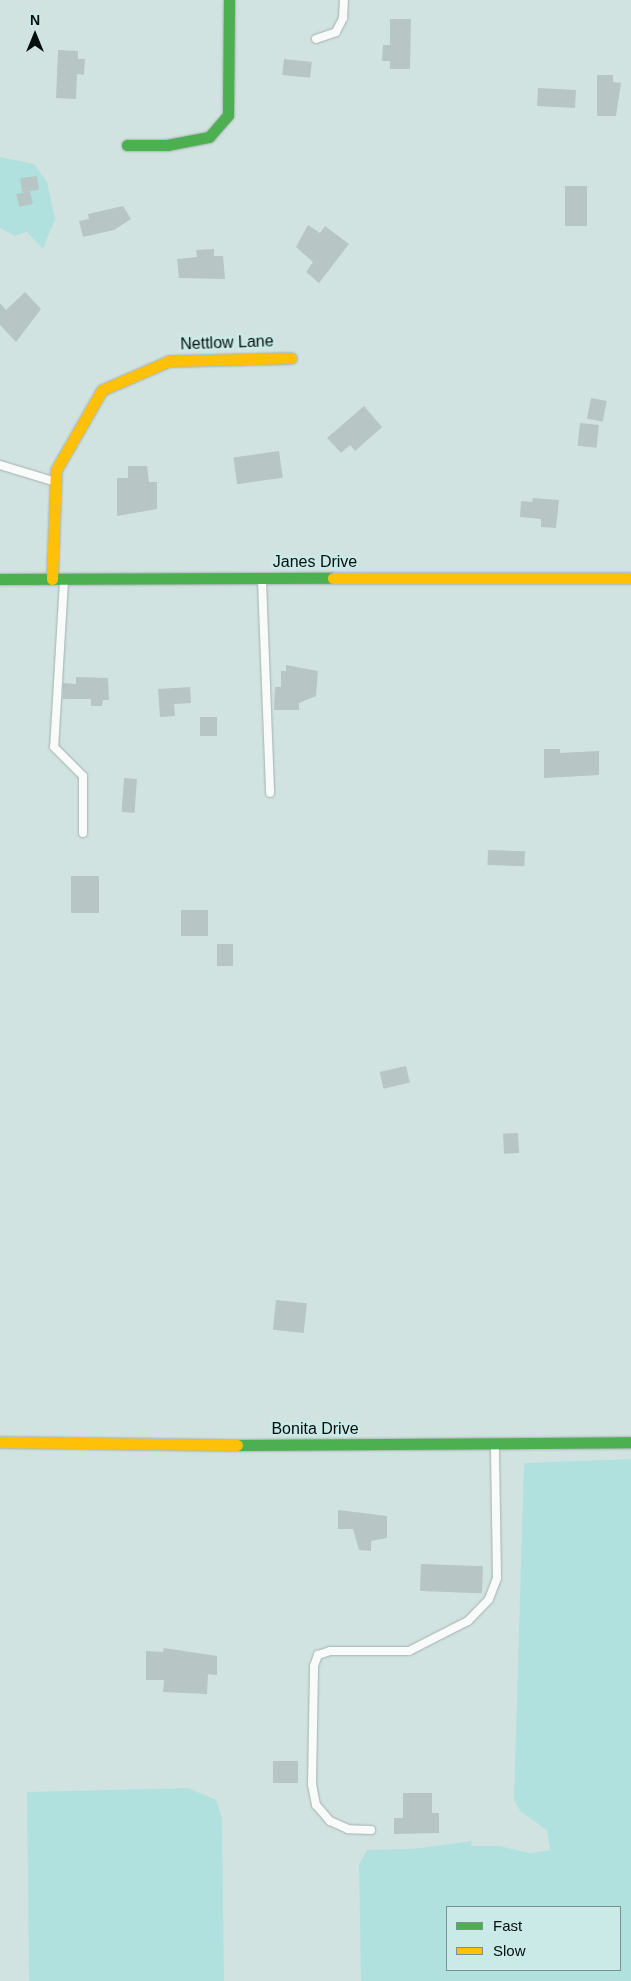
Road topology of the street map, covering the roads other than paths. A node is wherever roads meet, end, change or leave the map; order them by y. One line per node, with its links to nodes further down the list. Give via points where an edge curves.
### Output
1 (228, 0): 4 (street, via 228,115 209,137 166,145)
2 (344, 0): 3 (lane, via 343,18 336,32)
3 (316, 39)
4 (127, 145)
5 (291, 358): 7 (street, Nettlow Lane, via 169,361 102,390 56,470)
6 (0, 464): 7 (lane)
7 (55, 482): 10 (street, Nettlow Lane)
8 (631, 578): 11 (street, Janes Drive)
9 (0, 579): 10 (street, Janes Drive)
10 (58, 579): 11 (street, Janes Drive); 13 (lane, via 54,747 84,776)
11 (262, 579): 12 (lane)
12 (270, 793)
13 (83, 833)
14 (0, 1442): 16 (street, Bonita Drive)
15 (631, 1442): 16 (street, Bonita Drive)
16 (495, 1443): 17 (lane, via 497,1578 489,1599 468,1620 417,1648 330,1651 318,1655 314,1666 312,1784 316,1805 330,1821 348,1829)
17 (371, 1830)

